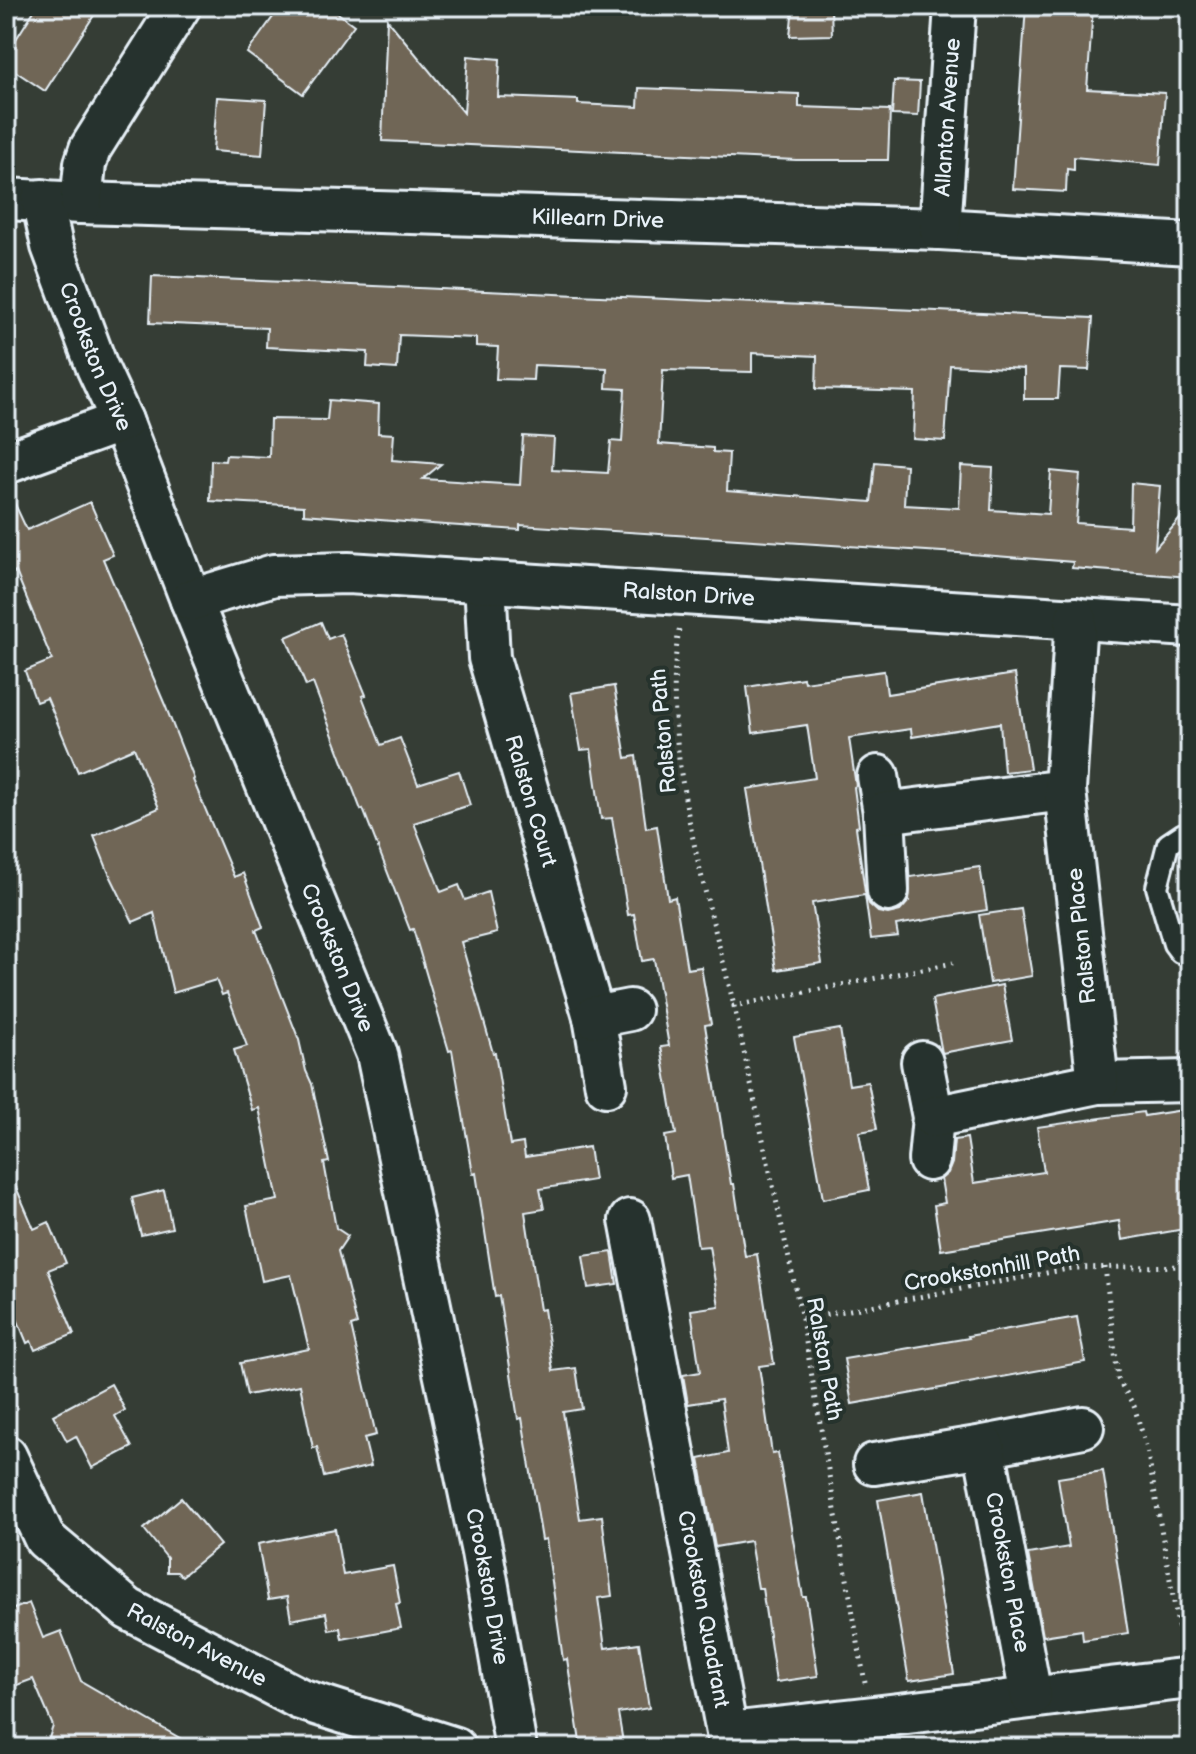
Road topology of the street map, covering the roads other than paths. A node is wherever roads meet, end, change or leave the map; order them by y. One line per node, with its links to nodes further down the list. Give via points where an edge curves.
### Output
1 (180, 6): 4 (street, via 90,149)
2 (955, 6): 5 (street, Allanton Avenue)
3 (24, 199): 4 (street, Killearn Drive); 7 (street, Crookston Drive, via 52,246)
4 (81, 203): 5 (street, Killearn Drive)
5 (940, 229): 6 (street, Killearn Drive)
6 (1190, 244)
7 (122, 421): 8 (street); 10 (street, Crookston Drive)
8 (6, 463)
9 (485, 581): 10 (street, Ralston Drive, via 348,573 274,575); 11 (street, Ralston Drive); 20 (street, Ralston Court, via 489,658 612,1014)
10 (191, 600): 32 (street, Crookston Drive, via 377,1054 482,1552)
11 (1076, 618): 12 (street, Ralston Drive); 13 (street, Ralston Place)
12 (1190, 626)
13 (1065, 790): 15 (street, via 881,795); 19 (street, Ralston Place)
14 (1190, 833): 16 (lane, via 1168,844 1157,887 1174,944 1180,952)
15 (888, 891)
16 (1190, 951)
17 (922, 1062): 21 (street)
18 (1190, 1081): 19 (street)
19 (1098, 1083): 21 (street)
20 (606, 1086)
21 (933, 1117): 22 (street)
22 (929, 1160)
23 (630, 1220): 30 (street, Crookston Quadrant, via 653,1260 727,1733)
24 (1083, 1427): 25 (street)
25 (984, 1446): 27 (street); 29 (street, Crookston Place)
26 (6, 1456): 31 (street, Ralston Avenue, via 45,1539 128,1609 300,1699)
27 (874, 1464)
28 (1189, 1678): 29 (street, Crookston Quadrant)
29 (1031, 1696): 30 (street, Crookston Quadrant)
30 (890, 1728)
31 (455, 1748)
32 (516, 1748)

